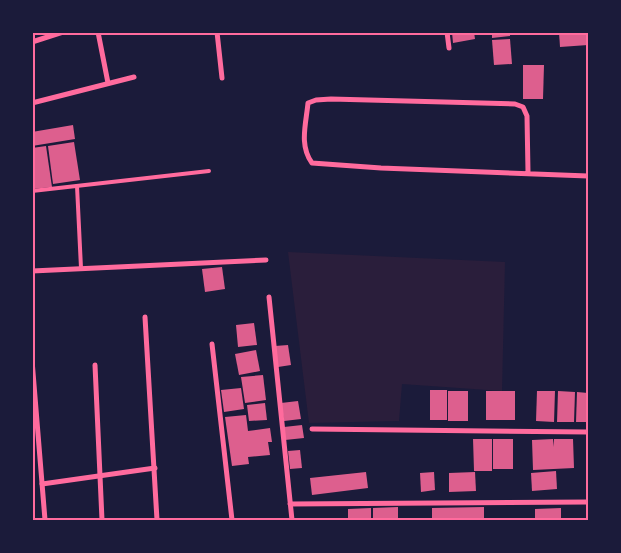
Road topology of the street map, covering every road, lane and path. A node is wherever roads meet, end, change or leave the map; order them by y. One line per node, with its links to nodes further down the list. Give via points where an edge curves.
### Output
1 (63, 32): 5 (street)
2 (98, 32): 9 (street)
3 (217, 32): 8 (street)
4 (447, 32): 6 (street)
5 (32, 42)
6 (449, 48)
7 (134, 78): 9 (street)
8 (222, 78)
9 (108, 83): 10 (street)
10 (32, 103)
11 (209, 171): 14 (lane)
12 (528, 172): 12 (street, via 312,163 304,144 308,103 331,99 515,104 523,107 527,116); 13 (street)
13 (588, 176)
14 (77, 186): 15 (lane); 17 (lane)
15 (32, 191)
16 (266, 260): 17 (street)
17 (81, 268): 18 (street)
18 (32, 271)
19 (268, 297): 30 (street)
20 (145, 317): 26 (street)
21 (212, 344): 34 (street)
22 (32, 360): 28 (street)
23 (95, 365): 27 (street)
24 (312, 429): 25 (street)
25 (588, 432)
26 (155, 468): 27 (street); 33 (street)
27 (101, 476): 28 (street); 32 (street)
28 (42, 484): 31 (street)
29 (588, 502): 30 (street)
30 (290, 504): 35 (street)
31 (44, 520)
32 (102, 520)
33 (157, 520)
34 (232, 520)
35 (292, 520)

